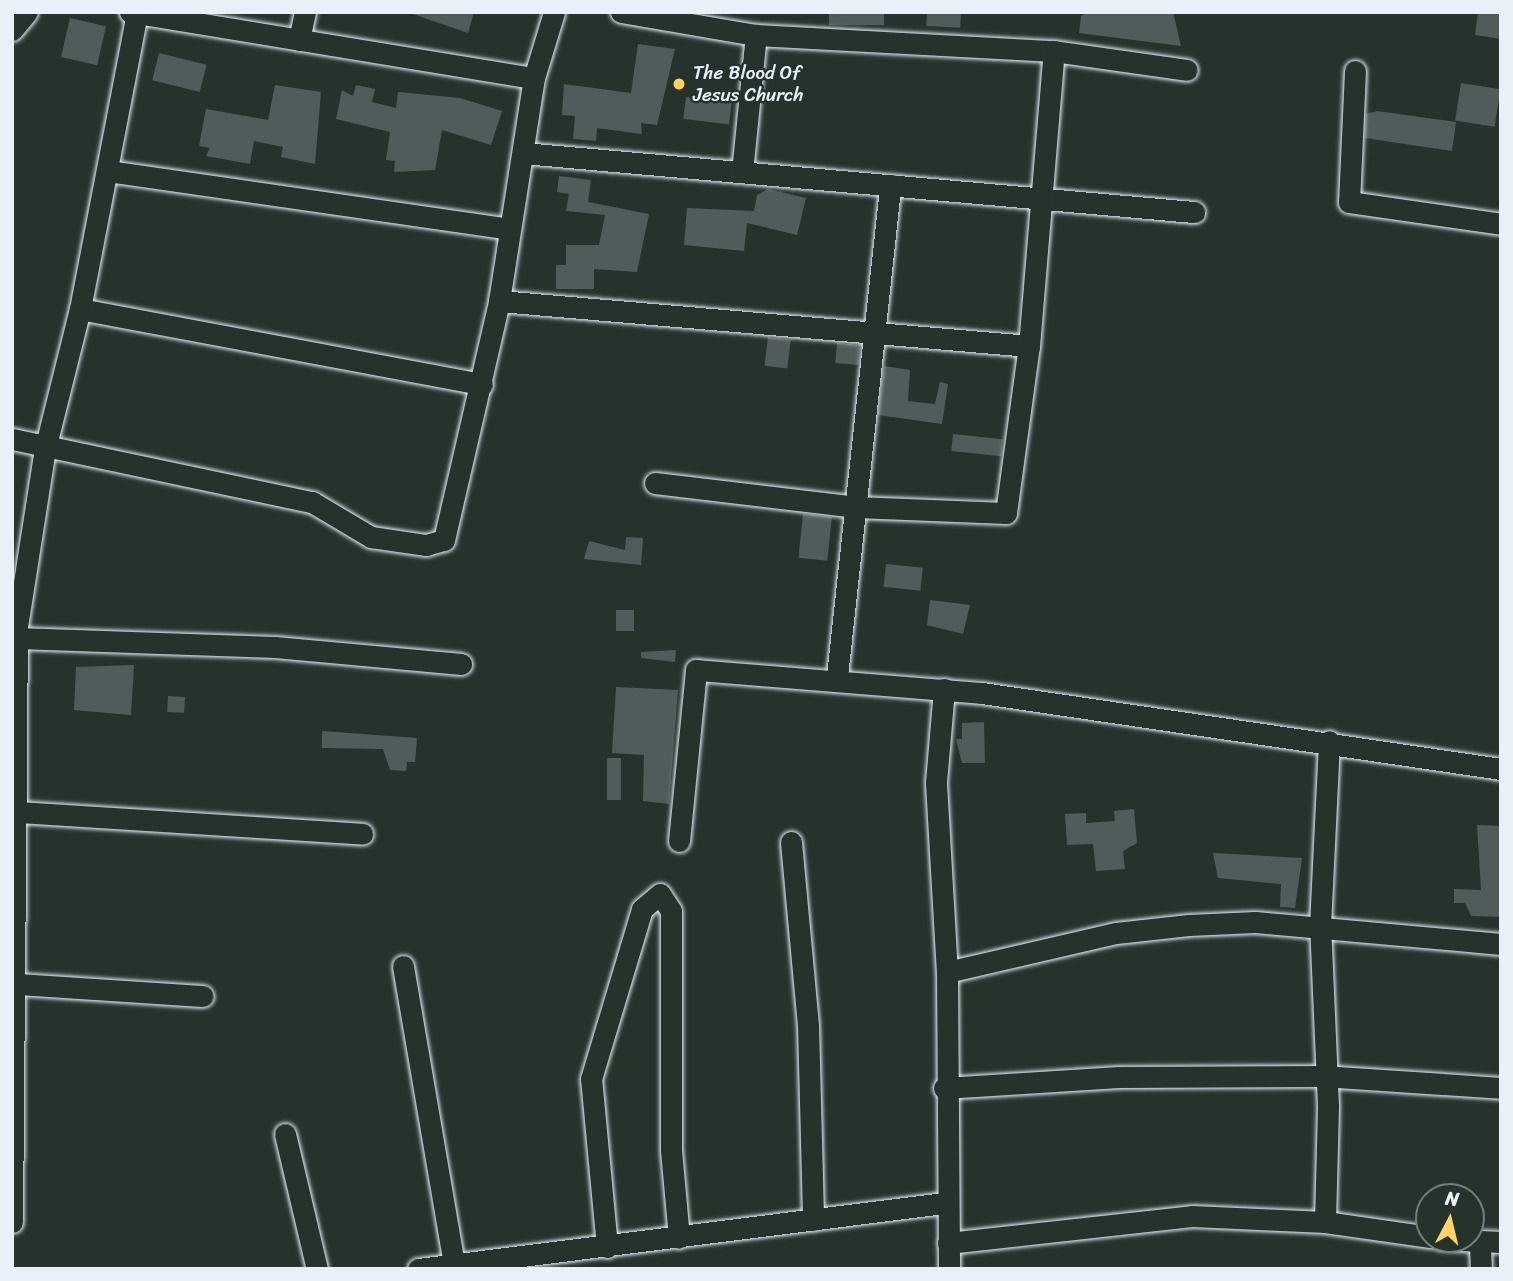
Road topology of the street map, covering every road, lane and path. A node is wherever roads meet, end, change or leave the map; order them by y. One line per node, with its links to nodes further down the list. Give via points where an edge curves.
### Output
1 (27, 12): 6 (street)
2 (305, 12): 8 (street)
3 (554, 12): 12 (street)
4 (621, 12): 7 (street)
5 (134, 13): 8 (street); 14 (street)
6 (12, 30)
7 (756, 34): 9 (street); 15 (street)
8 (299, 40): 12 (street)
9 (1054, 51): 10 (street); 17 (street)
10 (1187, 70)
11 (1355, 71): 19 (street, via 1349,202)
12 (534, 78): 13 (street)
13 (523, 153): 15 (street); 20 (street)
14 (108, 171): 20 (street); 22 (street)
15 (743, 172): 16 (street)
16 (890, 185): 17 (street); 23 (street)
17 (1040, 195): 18 (street); 24 (street)
18 (1194, 212)
19 (1501, 224)
20 (510, 229): 21 (street)
21 (499, 301): 23 (street); 25 (street)
22 (80, 309): 25 (street); 27 (street)
23 (874, 335): 24 (street); 29 (street)
24 (1029, 346): 29 (street, via 1006,513)
25 (482, 384): 27 (street, via 444,540 426,545 371,537 312,502)
26 (12, 439): 27 (street)
27 (45, 449): 30 (street)
28 (655, 483): 29 (street)
29 (855, 507): 32 (street)
30 (15, 631): 31 (street); 36 (street)
31 (461, 664)
32 (837, 676): 33 (street); 38 (street, via 694,671)
33 (944, 689): 34 (street); 43 (street, via 936,783)
34 (1329, 741): 35 (street); 40 (street)
35 (1501, 769)
36 (17, 812): 37 (street); 44 (street)
37 (362, 834)
38 (679, 841)
39 (791, 842): 51 (street, via 808,1025)
40 (1320, 926): 41 (street); 43 (street, via 1255,922 1116,933); 46 (street)
41 (1501, 944)
42 (402, 966): 59 (street)
43 (947, 972): 47 (street)
44 (17, 984): 45 (street); 52 (street)
45 (202, 996)
46 (1322, 1076): 47 (street, via 1119,1077); 48 (street); 53 (street, via 1328,1106)
47 (944, 1088): 50 (street)
48 (1501, 1088)
49 (285, 1134): 60 (street)
50 (944, 1203): 51 (street); 56 (street)
51 (813, 1220): 55 (street)
52 (12, 1222)
53 (1325, 1222): 54 (street); 56 (street, via 1148,1218)
54 (1415, 1235)
55 (679, 1238): 58 (street); 58 (street, via 671,1150 671,911 660,894 638,920 591,1079)
56 (948, 1243): 62 (street)
57 (1490, 1243): 63 (street)
58 (607, 1247): 59 (street)
59 (454, 1265): 61 (street)
60 (317, 1269)
61 (418, 1269)
62 (949, 1269)
63 (1481, 1269)

